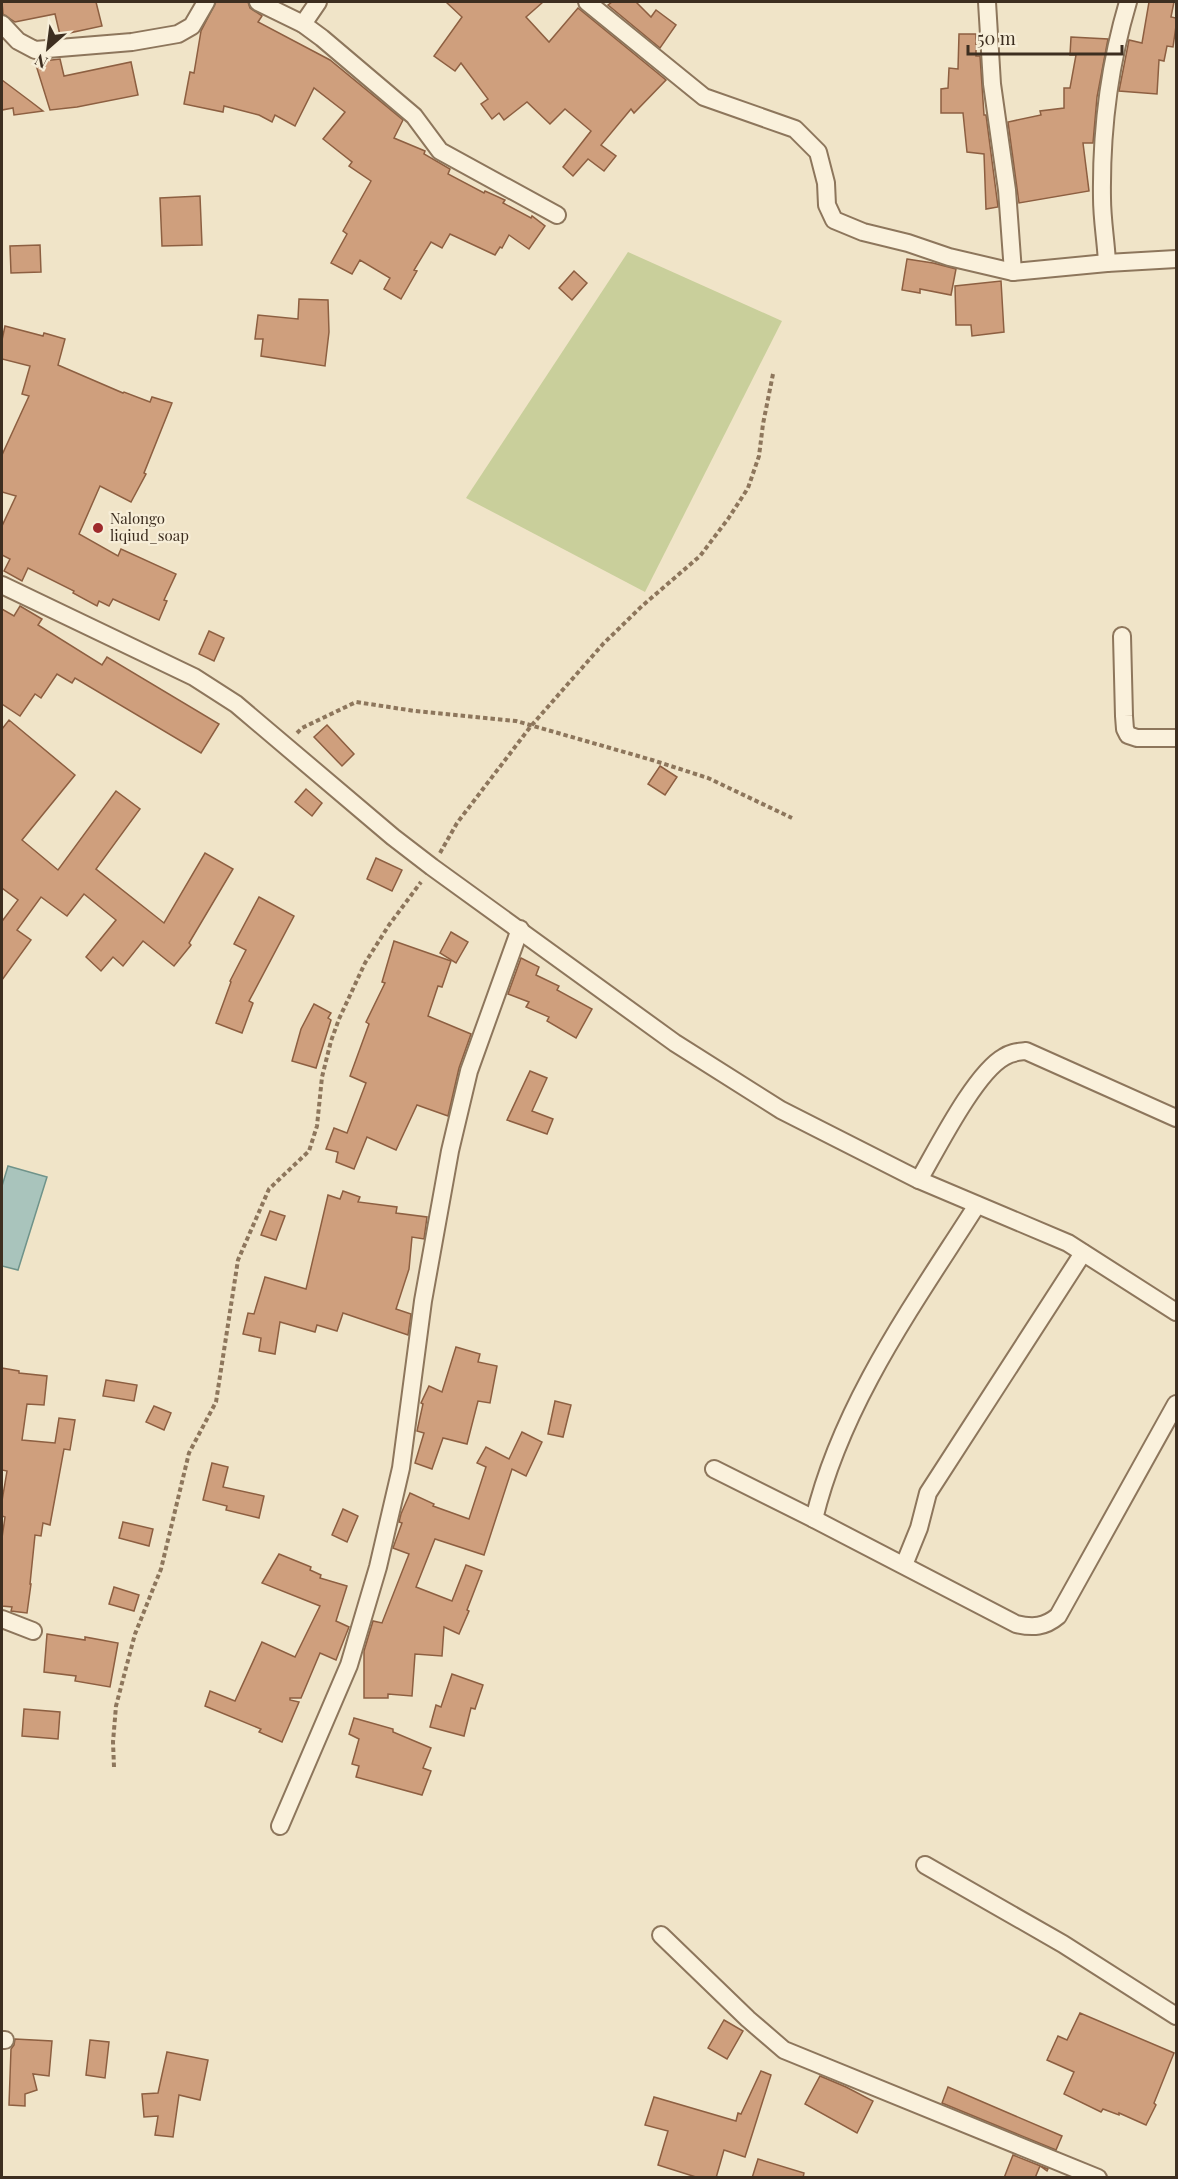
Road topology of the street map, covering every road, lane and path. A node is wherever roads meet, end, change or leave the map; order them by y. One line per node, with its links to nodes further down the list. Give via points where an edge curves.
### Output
1 (206, 2): 7 (street, via 192,26 178,34 132,42 35,50)
2 (258, 2): 8 (street)
3 (318, 2): 8 (street)
4 (587, 2): 12 (street, via 704,97 795,129 818,152 827,205 834,220 949,257)
5 (987, 2): 12 (street)
6 (1128, 2): 11 (street, via 1107,88 1102,199)
7 (2, 24)
8 (303, 24): 9 (street, via 414,116 440,151)
9 (557, 215)
10 (1176, 259): 11 (street)
11 (1107, 263): 12 (street)
12 (1013, 272)
13 (773, 374): 16 (path, via 759,456 748,488 728,519 700,556 603,644)
14 (2, 585): 18 (street, via 194,677 236,704)
15 (1122, 636): 17 (street, via 1128,735)
16 (531, 726): 18 (path, via 356,702 302,728); 19 (path, via 708,778); 20 (path, via 457,823)
17 (1176, 738)
18 (284, 746): 20 (street)
19 (792, 818)
20 (432, 867): 21 (street); 33 (path, via 365,963 331,1041 309,1151 269,1189 238,1260 216,1402 189,1453 161,1569 135,1634 116,1706)
21 (520, 929): 23 (street, via 675,1043 781,1110); 34 (street, via 469,1071 450,1151 423,1301 401,1468 378,1567 349,1665)
22 (1176, 1118): 23 (street, via 1026,1051 1012,1052 985,1073)
23 (919, 1180): 24 (street)
24 (977, 1205): 25 (street, via 1053,1236); 29 (street, via 873,1371 823,1482)
25 (1083, 1253): 26 (street); 30 (street, via 928,1493)
26 (1176, 1312)
27 (1176, 1404): 30 (street, via 1058,1616 1051,1622 1030,1627 1016,1624)
28 (714, 1470): 29 (street)
29 (814, 1519): 30 (street)
30 (904, 1565)
31 (2, 1619): 32 (street)
32 (33, 1630)
33 (114, 1767)
34 (280, 1826)
35 (925, 1864): 37 (street)
36 (661, 1935): 38 (street, via 784,2050)
37 (1176, 2016)
38 (1098, 2178)

